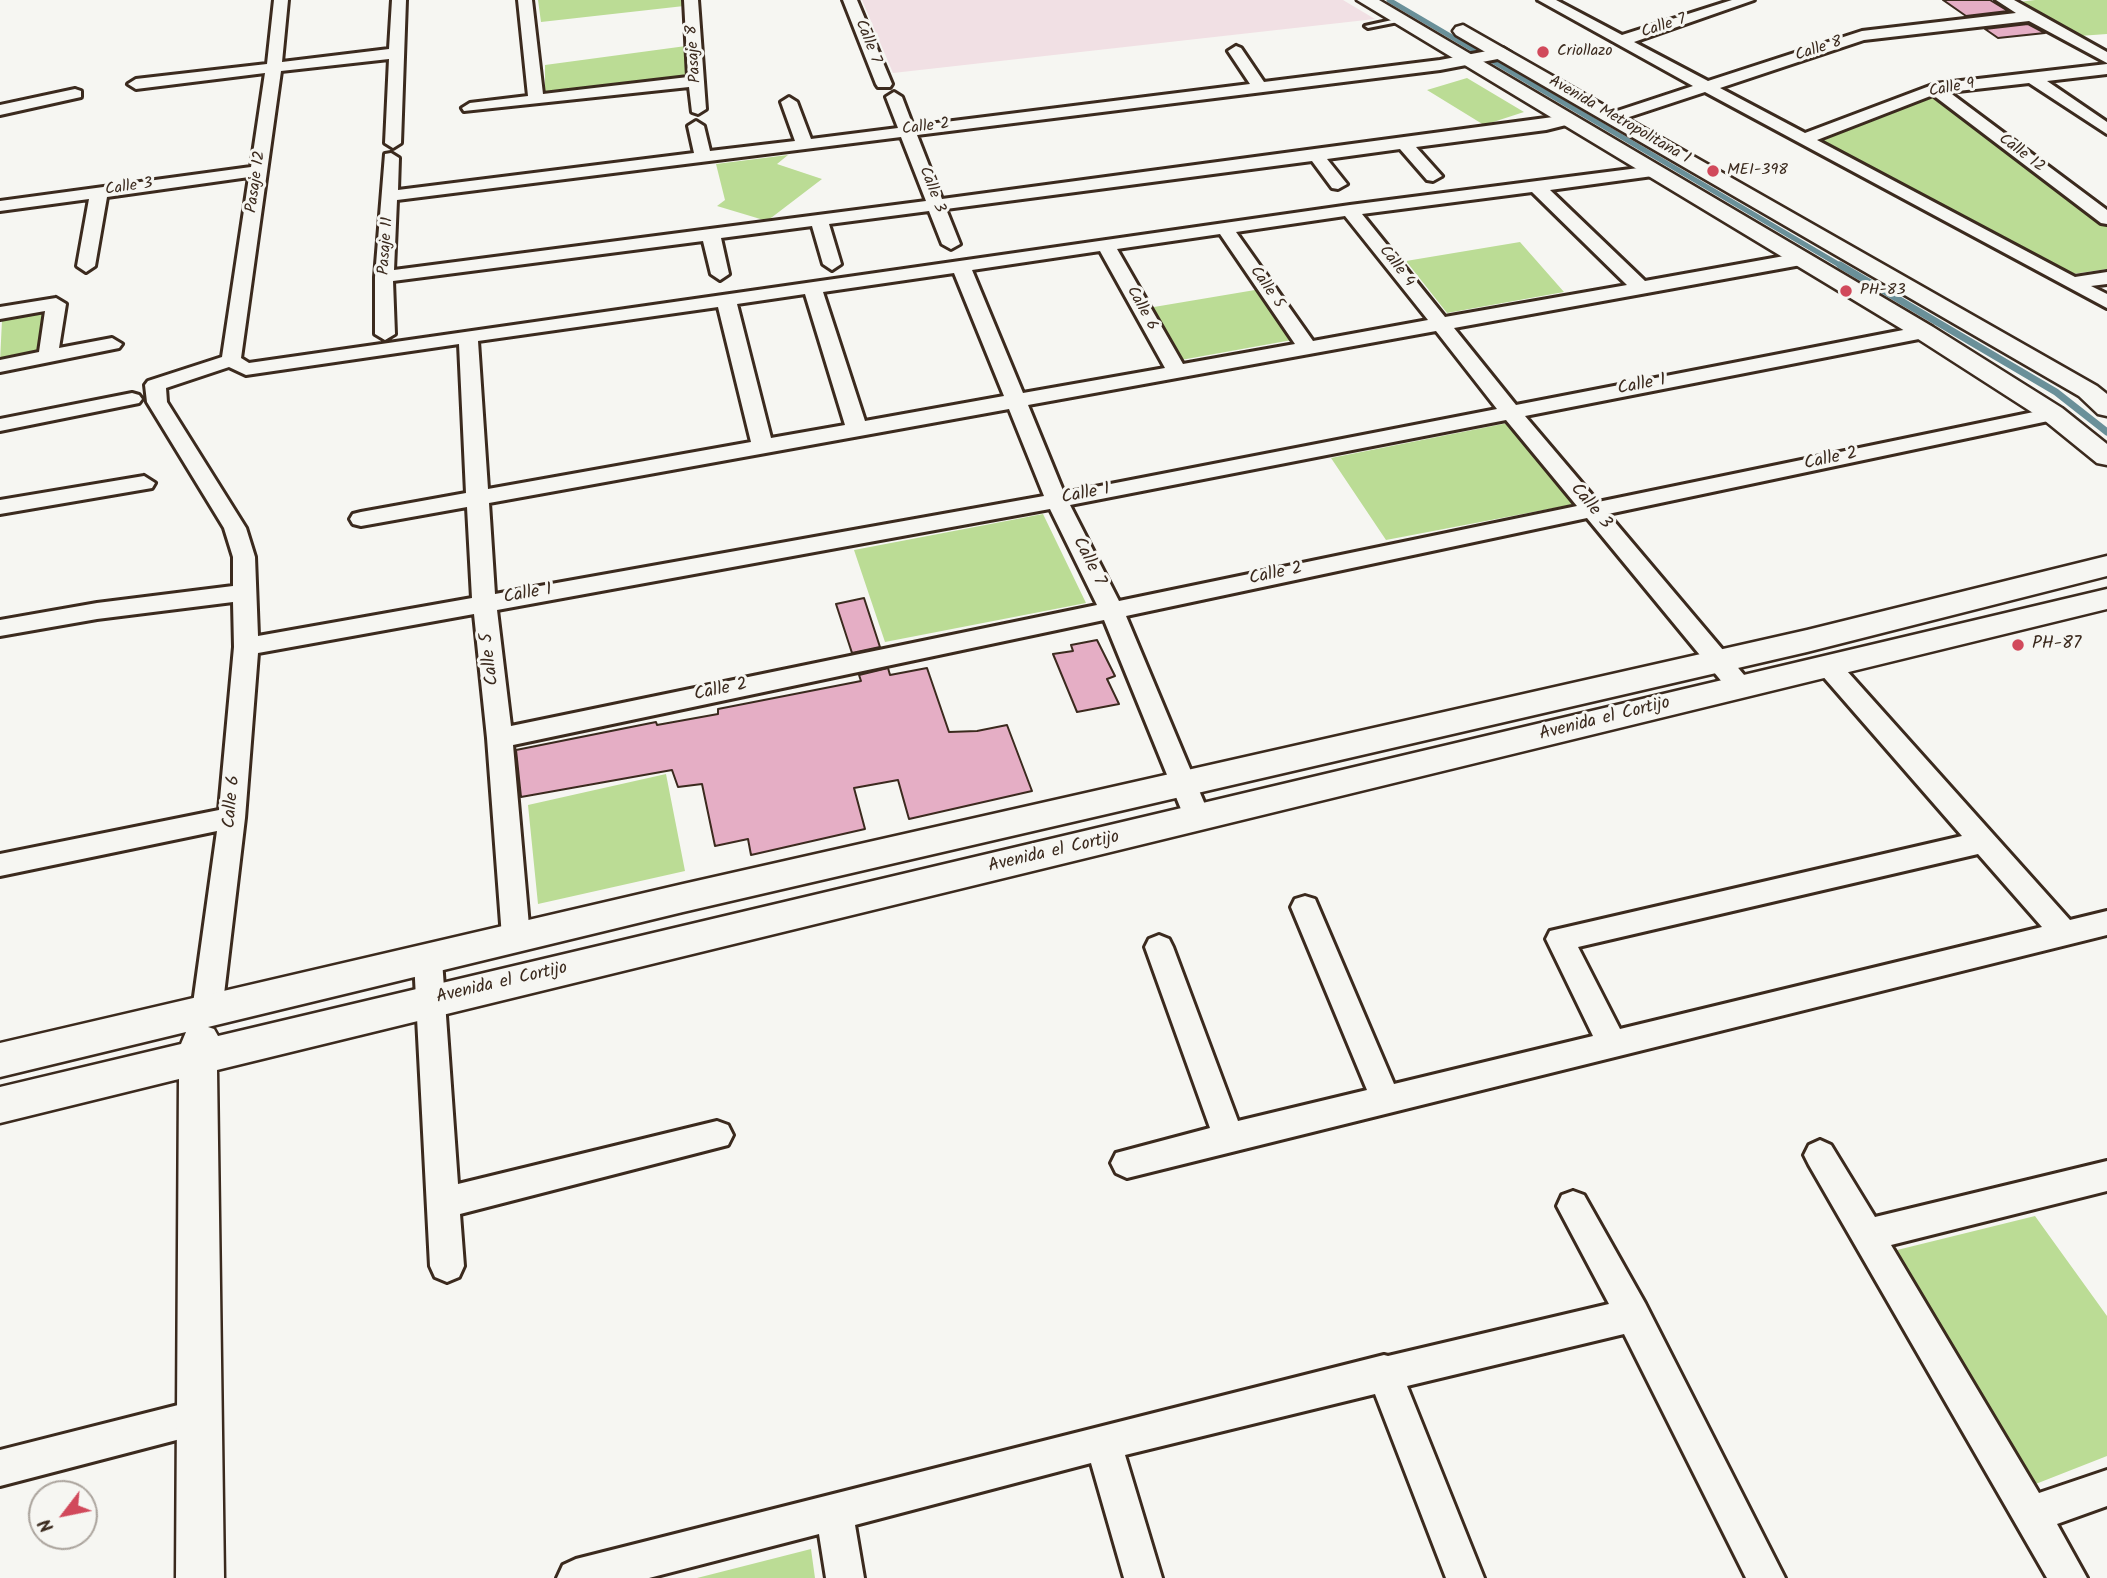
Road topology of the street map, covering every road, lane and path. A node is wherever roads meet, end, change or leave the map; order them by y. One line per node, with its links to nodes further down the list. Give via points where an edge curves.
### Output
1 (281, 0): 19 (street, Pasaje 12)
2 (399, 0): 15 (street, Pasaje 11)
3 (525, 0): 29 (street)
4 (691, 0): 22 (street, Pasaje 8)
5 (850, 0): 27 (street, Calle 7)
6 (1366, 0): 11 (street, Avenida Metropolitana 1)
7 (1747, 0): 13 (street, Calle 7)
8 (2003, 0): 10 (street)
9 (1554, 1): 13 (street)
10 (2032, 16): 17 (street); 25 (street, Calle 8, via 1862,36)
11 (1419, 18): 12 (lane); 16 (street, Avenida Metropolitana 1); 18 (street, Avenida Metropolitana 1)
12 (1368, 26)
13 (1620, 41): 25 (street)
14 (1236, 51): 24 (street)
15 (397, 53): 19 (street); 51 (street, Pasaje 11)
16 (1499, 54): 18 (street, Calle 2); 34 (street, Avenida Metropolitana 1)
17 (2107, 58)
18 (1473, 60): 24 (street, Calle 2); 35 (street, Avenida Metropolitana 1)
19 (274, 66): 23 (street); 45 (street, Pasaje 12)
20 (2107, 69): 21 (street, Calle 9)
21 (2032, 78): 26 (street, Calle 9); 39 (street)
22 (697, 81): 29 (street); 32 (street, Pasaje 8)
23 (136, 84)
24 (1259, 86): 38 (street, Calle 2)
25 (1706, 86): 34 (street, Calle 8); 40 (street)
26 (1935, 89): 40 (street, Calle 9); 55 (street, Calle 12)
27 (889, 91): 38 (street, Calle 3)
28 (75, 94): 33 (street)
29 (536, 100): 31 (street)
30 (789, 103): 41 (street)
31 (470, 108)
32 (698, 108)
33 (0, 110)
34 (1614, 117): 61 (street, Avenida Metropolitana 1)
35 (1568, 120): 36 (street); 46 (street, Avenida Metropolitana 1)
36 (1546, 125): 42 (street)
37 (696, 126): 44 (street)
38 (908, 130): 41 (street, Calle 2); 52 (street, Calle 3)
39 (2107, 130)
40 (1804, 139): 68 (street)
41 (804, 143): 44 (street, Calle 2)
42 (1404, 144): 43 (street); 47 (street)
43 (1316, 155): 48 (street); 52 (street)
44 (703, 156): 51 (street, Calle 2)
45 (258, 171): 50 (street, Calle 3); 81 (street, Pasaje 12)
46 (1654, 171): 49 (street); 61 (street, Avenida Metropolitana 1)
47 (1433, 176)
48 (1338, 184)
49 (1535, 185): 54 (street); 70 (street)
50 (99, 192): 53 (street, Calle 3); 63 (street)
51 (391, 196): 66 (street, Pasaje 11)
52 (937, 205): 56 (street); 59 (street, Calle 3)
53 (0, 206)
54 (1350, 210): 57 (street); 74 (street, Calle 4)
55 (2107, 219)
56 (819, 220): 58 (street); 62 (street)
57 (1224, 229): 60 (street); 79 (street, Calle 5)
58 (711, 234): 65 (street); 66 (street)
59 (951, 244)
60 (1106, 246): 64 (street); 83 (street, Calle 6)
61 (1817, 252): 70 (street); 75 (street, Avenida Metropolitana 1); 86 (street, via 2088,391)
62 (832, 264)
63 (86, 266)
64 (961, 267): 69 (street); 85 (street, Calle 7)
65 (720, 274)
66 (384, 277): 76 (street, Pasaje 11)
67 (2107, 278): 68 (street)
68 (2072, 283): 72 (street)
69 (812, 287): 71 (street); 90 (street)
70 (1641, 288): 74 (street)
71 (726, 300): 77 (street); 91 (street)
72 (2107, 302)
73 (0, 313): 80 (street, via 56,304)
74 (1441, 325): 79 (street); 87 (street, Calle 3)
75 (1924, 332): 87 (street, Calle 1); 88 (street, Avenida Metropolitana 1)
76 (385, 334)
77 (468, 338): 81 (street, via 246,369); 94 (street, Calle 5)
78 (112, 344): 80 (street)
79 (1308, 348): 83 (street)
80 (48, 356): 82 (street)
81 (232, 362): 100 (street, Calle 6, via 155,385 157,402 235,528 244,557)
82 (0, 366)
83 (1177, 372): 85 (street)
84 (132, 399): 89 (street)
85 (1017, 400): 90 (street); 95 (street, Calle 7)
86 (2107, 408)
87 (1510, 411): 95 (street, Calle 1); 97 (street, Calle 3)
88 (2053, 414): 92 (street, Avenida Metropolitana 1); 97 (street, Calle 2)
89 (0, 425)
90 (857, 429): 91 (street)
91 (763, 447): 94 (street)
92 (2107, 457)
93 (144, 483): 96 (street)
94 (477, 498): 98 (street); 102 (street, Calle 5)
95 (1057, 501): 102 (street, Calle 1); 103 (street, Calle 7)
96 (0, 507)
97 (1592, 509): 103 (street, Calle 2); 108 (street, Calle 3)
98 (361, 519)
99 (2107, 566): 108 (street, Avenida el Cortijo)
100 (246, 592): 104 (street); 107 (street, Calle 6)
101 (2107, 599): 109 (street, Avenida el Cortijo)
102 (484, 602): 107 (street, Calle 1); 111 (street, Calle 5)
103 (1112, 611): 111 (street, Calle 2); 112 (street, Calle 7)
104 (0, 628)
105 (31, 635): 106 (street)
106 (0, 640)
107 (246, 647): 113 (street, Calle 6)
108 (1720, 662): 110 (street, Calle 3); 112 (street, Avenida el Cortijo)
109 (1829, 667): 110 (street, Avenida el Cortijo); 115 (street)
110 (1741, 688): 114 (street, Avenida el Cortijo)
111 (500, 738): 120 (street, Calle 5)
112 (1185, 785): 114 (street, Calle 7); 120 (street, Avenida el Cortijo)
113 (232, 818): 116 (street); 124 (street, Calle 6)
114 (1198, 819): 123 (street, Avenida el Cortijo)
115 (1984, 842): 119 (street); 125 (street, via 1560,939)
116 (0, 865)
117 (1305, 907): 128 (street)
118 (2107, 923): 119 (street)
119 (2064, 933): 125 (street)
120 (516, 937): 122 (street, Avenida el Cortijo)
121 (1159, 947): 131 (street)
122 (428, 960): 123 (street); 124 (street, Avenida el Cortijo)
123 (431, 1001): 127 (street, Avenida el Cortijo); 135 (street)
124 (207, 1011): 126 (street, Avenida el Cortijo); 127 (street)
125 (1613, 1045): 128 (street)
126 (0, 1060)
127 (198, 1060): 129 (street, Avenida el Cortijo); 141 (street)
128 (1386, 1100): 131 (street)
129 (0, 1105)
130 (717, 1135): 135 (street)
131 (1229, 1138): 133 (street)
132 (1820, 1155): 137 (street)
133 (1127, 1163)
134 (2107, 1176): 137 (street)
135 (444, 1203): 138 (street)
136 (1573, 1206): 139 (street)
137 (1867, 1235): 146 (street)
138 (447, 1266)
139 (1633, 1315): 140 (street); 152 (street)
140 (1384, 1372): 142 (street); 151 (street)
141 (198, 1418): 143 (street); 147 (street)
142 (1104, 1442): 145 (street); 150 (street)
143 (0, 1468)
144 (2107, 1488): 146 (street)
145 (834, 1512): 148 (street); 149 (street)
146 (2031, 1514): 153 (street)
147 (200, 1578)
148 (576, 1578)
149 (845, 1578)
150 (1143, 1578)
151 (1465, 1578)
152 (1766, 1578)
153 (2068, 1578)

